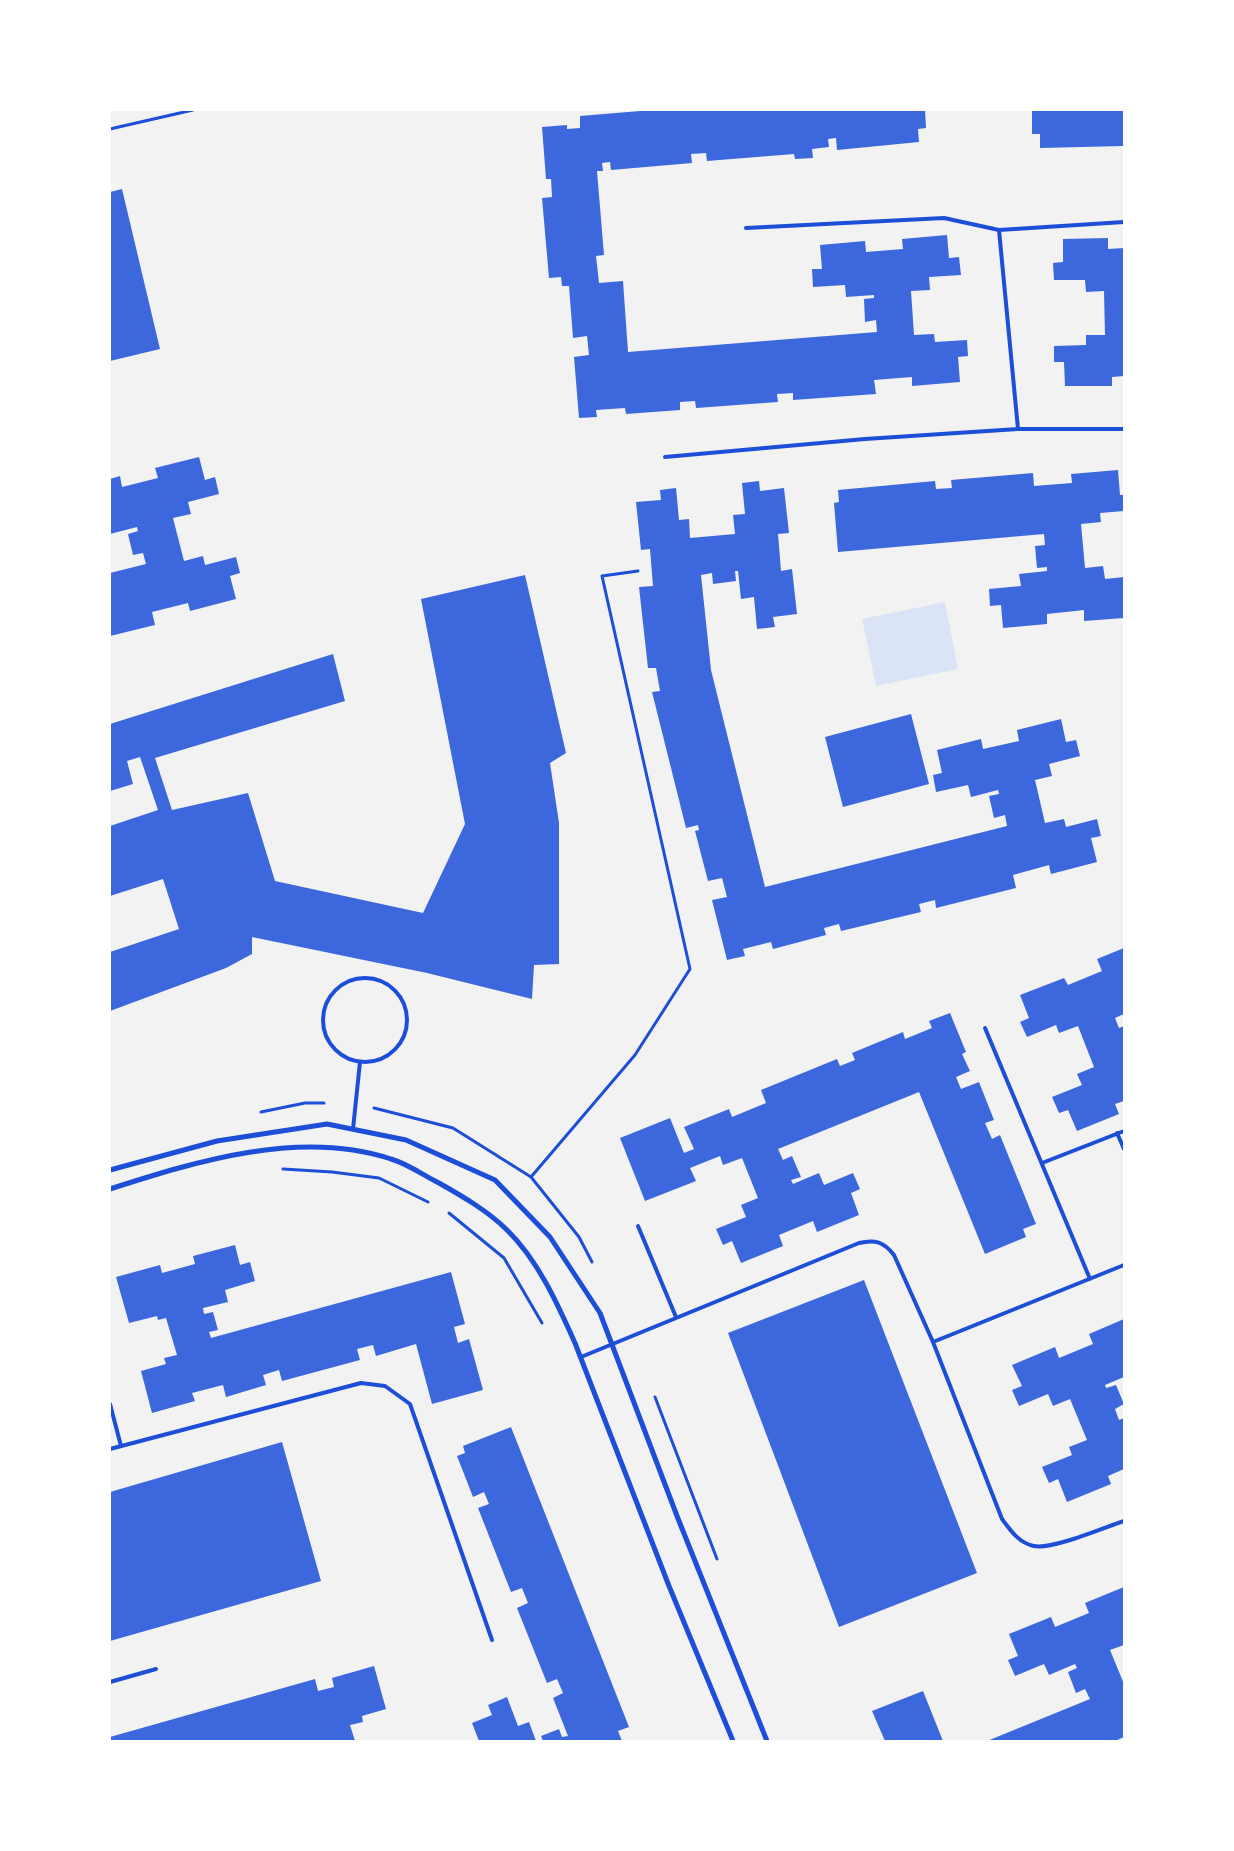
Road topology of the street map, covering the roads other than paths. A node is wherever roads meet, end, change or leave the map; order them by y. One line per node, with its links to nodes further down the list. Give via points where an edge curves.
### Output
1 (1124, 222): 3 (lane)
2 (746, 228): 3 (lane, via 944,218)
3 (999, 230): 4 (lane)
4 (1018, 429): 5 (lane); 6 (lane)
5 (1124, 430)
6 (665, 457)
7 (985, 1028): 13 (lane)
8 (360, 1062): 8 (lane, via 339,1054 326,1037 323,1015 331,995 348,981 370,978 391,986 404,1004 408,1025 399,1046 388,1055); 9 (lane)
9 (352, 1129): 14 (street, via 327,1124 217,1141); 21 (street, via 406,1140 495,1180 550,1237 600,1313)
10 (1124, 1131): 11 (lane)
11 (1117, 1133): 12 (lane); 13 (lane)
12 (1124, 1148)
13 (1042, 1163): 18 (lane)
14 (110, 1170)
15 (110, 1189): 22 (street, via 178,1167 244,1154 321,1147 390,1158 466,1199 507,1230 560,1308)
16 (638, 1226): 19 (lane)
17 (1124, 1265): 18 (lane)
18 (1090, 1279): 20 (lane)
19 (676, 1317): 20 (lane, via 859,1243 878,1241 894,1255); 21 (lane)
20 (933, 1342): 26 (lane, via 1002,1519 1013,1534 1023,1542 1045,1547)
21 (613, 1344): 22 (lane); 31 (street, via 677,1516)
22 (581, 1357): 30 (street)
23 (110, 1404): 24 (lane)
24 (121, 1446): 25 (lane); 27 (lane, via 361,1383 385,1386 410,1404)
25 (110, 1449)
26 (1124, 1521)
27 (492, 1640)
28 (156, 1669): 29 (lane)
29 (110, 1682)
30 (733, 1741)
31 (767, 1741)

